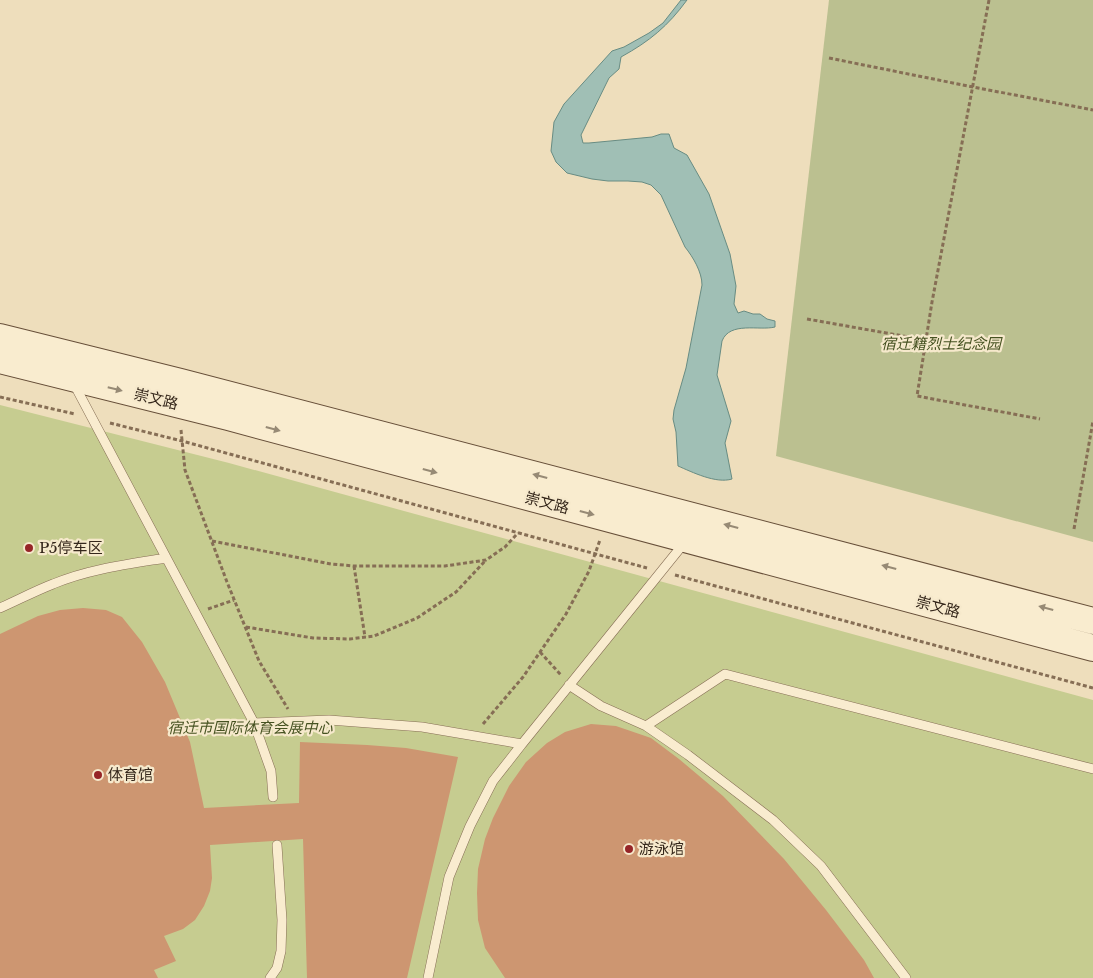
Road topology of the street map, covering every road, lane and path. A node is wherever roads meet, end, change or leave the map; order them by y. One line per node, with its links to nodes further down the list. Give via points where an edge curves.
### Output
1 (989, 0): 3 (path)
2 (829, 58): 3 (path)
3 (973, 87): 4 (path); 7 (path)
4 (1093, 110)
5 (807, 319): 7 (path)
6 (0, 337): 29 (street, 崇文路, one-way to 6)
7 (926, 340): 13 (path, via 917,396)
8 (0, 360): 9 (street, 崇文路)
9 (71, 378): 11 (street, 崇文路, one-way to 11); 12 (lane)
10 (0, 397): 12 (path)
11 (178, 404): 15 (path); 16 (street, 崇文路, one-way to 16)
12 (92, 418): 15 (path); 22 (lane)
13 (1040, 419)
14 (1093, 421): 17 (path)
15 (182, 441): 18 (path); 20 (path, via 185,470)
16 (607, 519): 19 (street, 崇文路); 21 (path)
17 (1074, 529)
18 (518, 533): 21 (path); 23 (path)
19 (687, 540): 25 (lane); 32 (street, 崇文路)
20 (212, 541): 24 (path); 26 (path)
21 (595, 554): 25 (path); 33 (path, via 590,571 566,614)
22 (166, 558): 27 (lane, via 87,573 54,583); 28 (lane)
23 (486, 560): 24 (path, via 445,566); 31 (path, via 456,592 417,618)
24 (354, 566): 31 (path)
25 (661, 571): 34 (lane); 35 (path)
26 (234, 600): 28 (path); 30 (path)
27 (0, 608)
28 (196, 613): 37 (lane)
29 (1093, 620)
30 (245, 626): 31 (path, via 312,638); 36 (path, via 259,661)
31 (365, 637)
32 (1093, 648)
33 (540, 652): 34 (path); 39 (path, via 523,678)
34 (569, 685): 38 (lane, via 601,706); 40 (lane)
35 (1093, 688)
36 (296, 721): 37 (lane); 39 (lane, via 329,720 422,727)
37 (254, 723): 42 (lane, via 271,771)
38 (646, 726): 41 (lane, via 725,674); 46 (lane, via 773,820 821,866)
39 (473, 736): 40 (lane)
40 (522, 744): 45 (lane, via 493,781 449,877)
41 (1093, 769)
42 (273, 797)
43 (277, 845): 44 (lane, via 281,951 277,968)
44 (270, 978)
45 (428, 978)
46 (906, 978)

